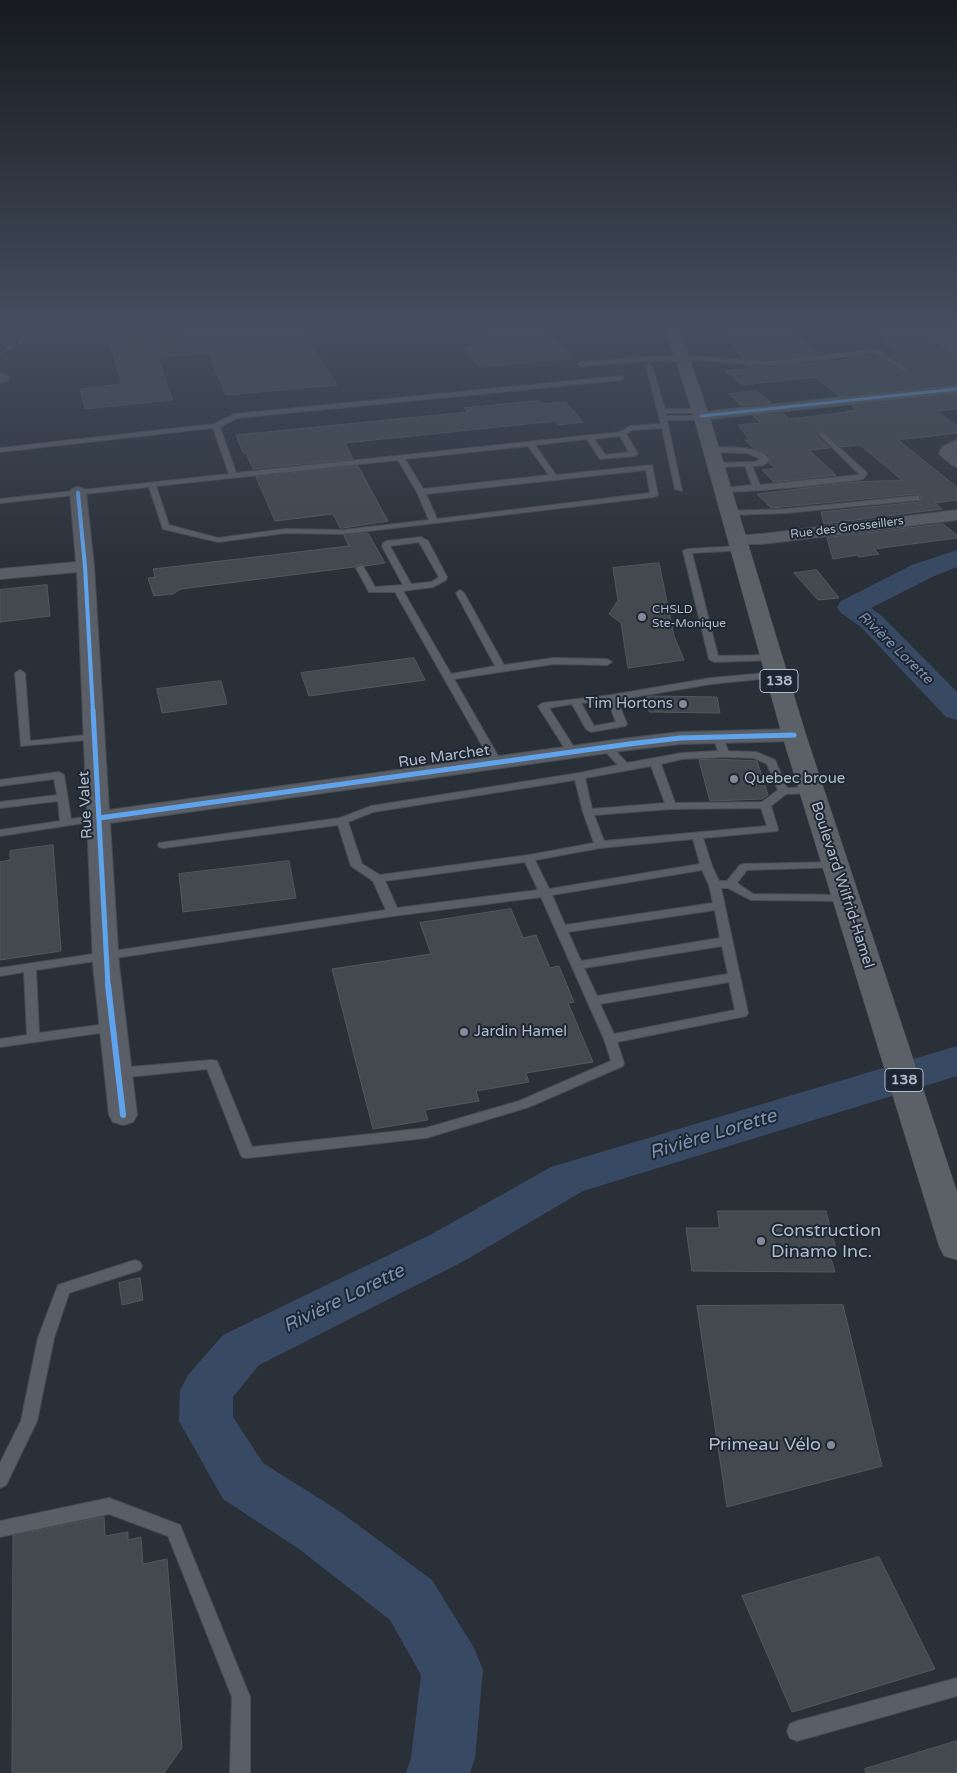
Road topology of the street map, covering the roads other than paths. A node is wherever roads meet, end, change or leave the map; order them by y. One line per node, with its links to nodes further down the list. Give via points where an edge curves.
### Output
1 (339, 406): 7 (lane, via 235,416)
2 (660, 406): 6 (lane)
3 (698, 406): 5 (main road, Boulevard Wilfrid-Hamel / 138)
4 (792, 406): 5 (street)
5 (701, 415): 6 (lane); 14 (main road, Boulevard Wilfrid-Hamel / 138)
6 (664, 418): 8 (lane, via 630,428); 22 (lane)
7 (216, 426): 13 (lane); 18 (lane)
8 (622, 434): 10 (lane); 10 (lane, via 634,454 602,457)
9 (823, 435): 21 (lane, via 863,474 860,477)
10 (589, 437): 11 (lane)
11 (530, 443): 15 (lane); 19 (lane)
12 (957, 445): 16 (street, via 950,447 947,454)
13 (0, 450)
14 (713, 457): 17 (lane); 17 (lane, via 740,450 765,459); 23 (main road, Boulevard Wilfrid-Hamel / 138)
15 (401, 458): 18 (lane); 25 (lane)
16 (957, 462)
17 (748, 465): 21 (lane, via 756,486)
18 (233, 476): 20 (lane)
19 (554, 477): 25 (lane); 30 (lane, via 649,468 654,495)
20 (152, 484): 24 (lane); 30 (lane, via 166,527 218,540 285,530 343,532)
21 (748, 489): 23 (lane)
22 (679, 490)
23 (723, 490): 28 (main road, Boulevard Wilfrid-Hamel / 138)
24 (78, 492): 27 (lane); 32 (street, Rue Valet)
25 (420, 492): 30 (lane)
26 (916, 498): 28 (lane, via 786,512)
27 (0, 501)
28 (730, 513): 31 (main road, Boulevard Wilfrid-Hamel / 138)
29 (957, 515): 31 (street, Rue des Grosseillers)
30 (434, 522)
31 (739, 544): 39 (main road, Boulevard Wilfrid-Hamel / 138); 39 (lane, via 687,551 714,659)
32 (85, 566): 34 (street); 46 (street, Rue Valet)
33 (360, 568): 36 (lane, via 372,590)
34 (0, 574)
35 (408, 587): 35 (lane, via 433,584 444,577 421,539 387,543 386,546); 36 (lane)
36 (398, 589): 42 (lane)
37 (460, 593): 40 (lane)
38 (607, 662): 40 (lane, via 554,662)
39 (774, 666): 43 (lane, via 711,681); 45 (main road, Boulevard Wilfrid-Hamel / 138)
40 (502, 668): 42 (lane)
41 (20, 672): 46 (lane, via 25,744)
42 (448, 677): 50 (lane)
43 (610, 698): 44 (lane); 44 (lane, via 622,724 591,729)
44 (575, 701): 49 (lane, via 543,706)
45 (794, 735): 47 (street, Rue Marchet); 56 (main road, Boulevard Wilfrid-Hamel / 138)
46 (95, 737): 62 (street, Rue Valet)
47 (721, 745): 48 (street, Rue Marchet, via 680,738); 51 (lane); 55 (lane, via 771,762)
48 (606, 747): 49 (street, Rue Marchet); 52 (lane)
49 (572, 752): 50 (street, Rue Marchet)
50 (497, 762): 62 (street, Rue Marchet)
51 (655, 762): 52 (lane); 60 (lane)
52 (625, 766): 53 (lane)
53 (579, 776): 61 (lane); 63 (lane, via 371,809)
54 (0, 783): 57 (lane, via 60,775)
55 (783, 790): 56 (lane); 59 (lane)
56 (812, 790): 70 (main road, Boulevard Wilfrid-Hamel / 138)
57 (63, 797): 58 (lane); 64 (lane)
58 (0, 805)
59 (765, 805): 60 (lane); 66 (lane, via 773,829)
60 (671, 806): 61 (lane)
61 (588, 812): 68 (lane)
62 (99, 818): 64 (lane); 81 (street, Rue Valet)
63 (342, 822): 67 (lane); 72 (lane, via 357,866)
64 (66, 823): 65 (lane)
65 (0, 833)
66 (697, 835): 68 (lane); 71 (lane)
67 (163, 845)
68 (600, 845): 69 (lane)
69 (529, 858): 72 (lane); 75 (lane)
70 (836, 865): 73 (lane, via 744,867); 76 (main road, Boulevard Wilfrid-Hamel / 138)
71 (706, 866): 74 (lane); 75 (lane)
72 (378, 878): 78 (lane)
73 (730, 884): 74 (lane); 76 (lane, via 751,897)
74 (715, 885): 77 (lane)
75 (545, 893): 78 (lane); 79 (lane)
76 (847, 898): 93 (main road, Boulevard Wilfrid-Hamel / 138)
77 (719, 906): 79 (lane); 80 (lane)
78 (393, 912): 81 (lane)
79 (561, 929): 82 (lane)
80 (727, 941): 82 (lane); 85 (lane)
81 (106, 954): 83 (lane); 87 (street, Rue Valet)
82 (577, 965): 86 (lane)
83 (30, 967): 84 (lane); 88 (lane)
84 (0, 972)
85 (734, 977): 86 (lane); 89 (lane, via 742,1013)
86 (593, 1000): 89 (lane)
87 (114, 1027): 88 (lane); 91 (street, Rue Valet)
88 (33, 1038): 90 (lane)
89 (610, 1039): 91 (lane, via 618,1063 524,1104 426,1133 247,1153 212,1064)
90 (0, 1043)
91 (117, 1073): 92 (street, Rue Valet)
92 (123, 1115)
93 (957, 1246)
94 (134, 1266): 95 (lane, via 63,1289 46,1338 29,1421)
95 (0, 1480)
96 (0, 1529): 99 (lane, via 108,1506 174,1531 241,1697)
97 (957, 1687): 98 (lane)
98 (797, 1731)
99 (240, 1773)

